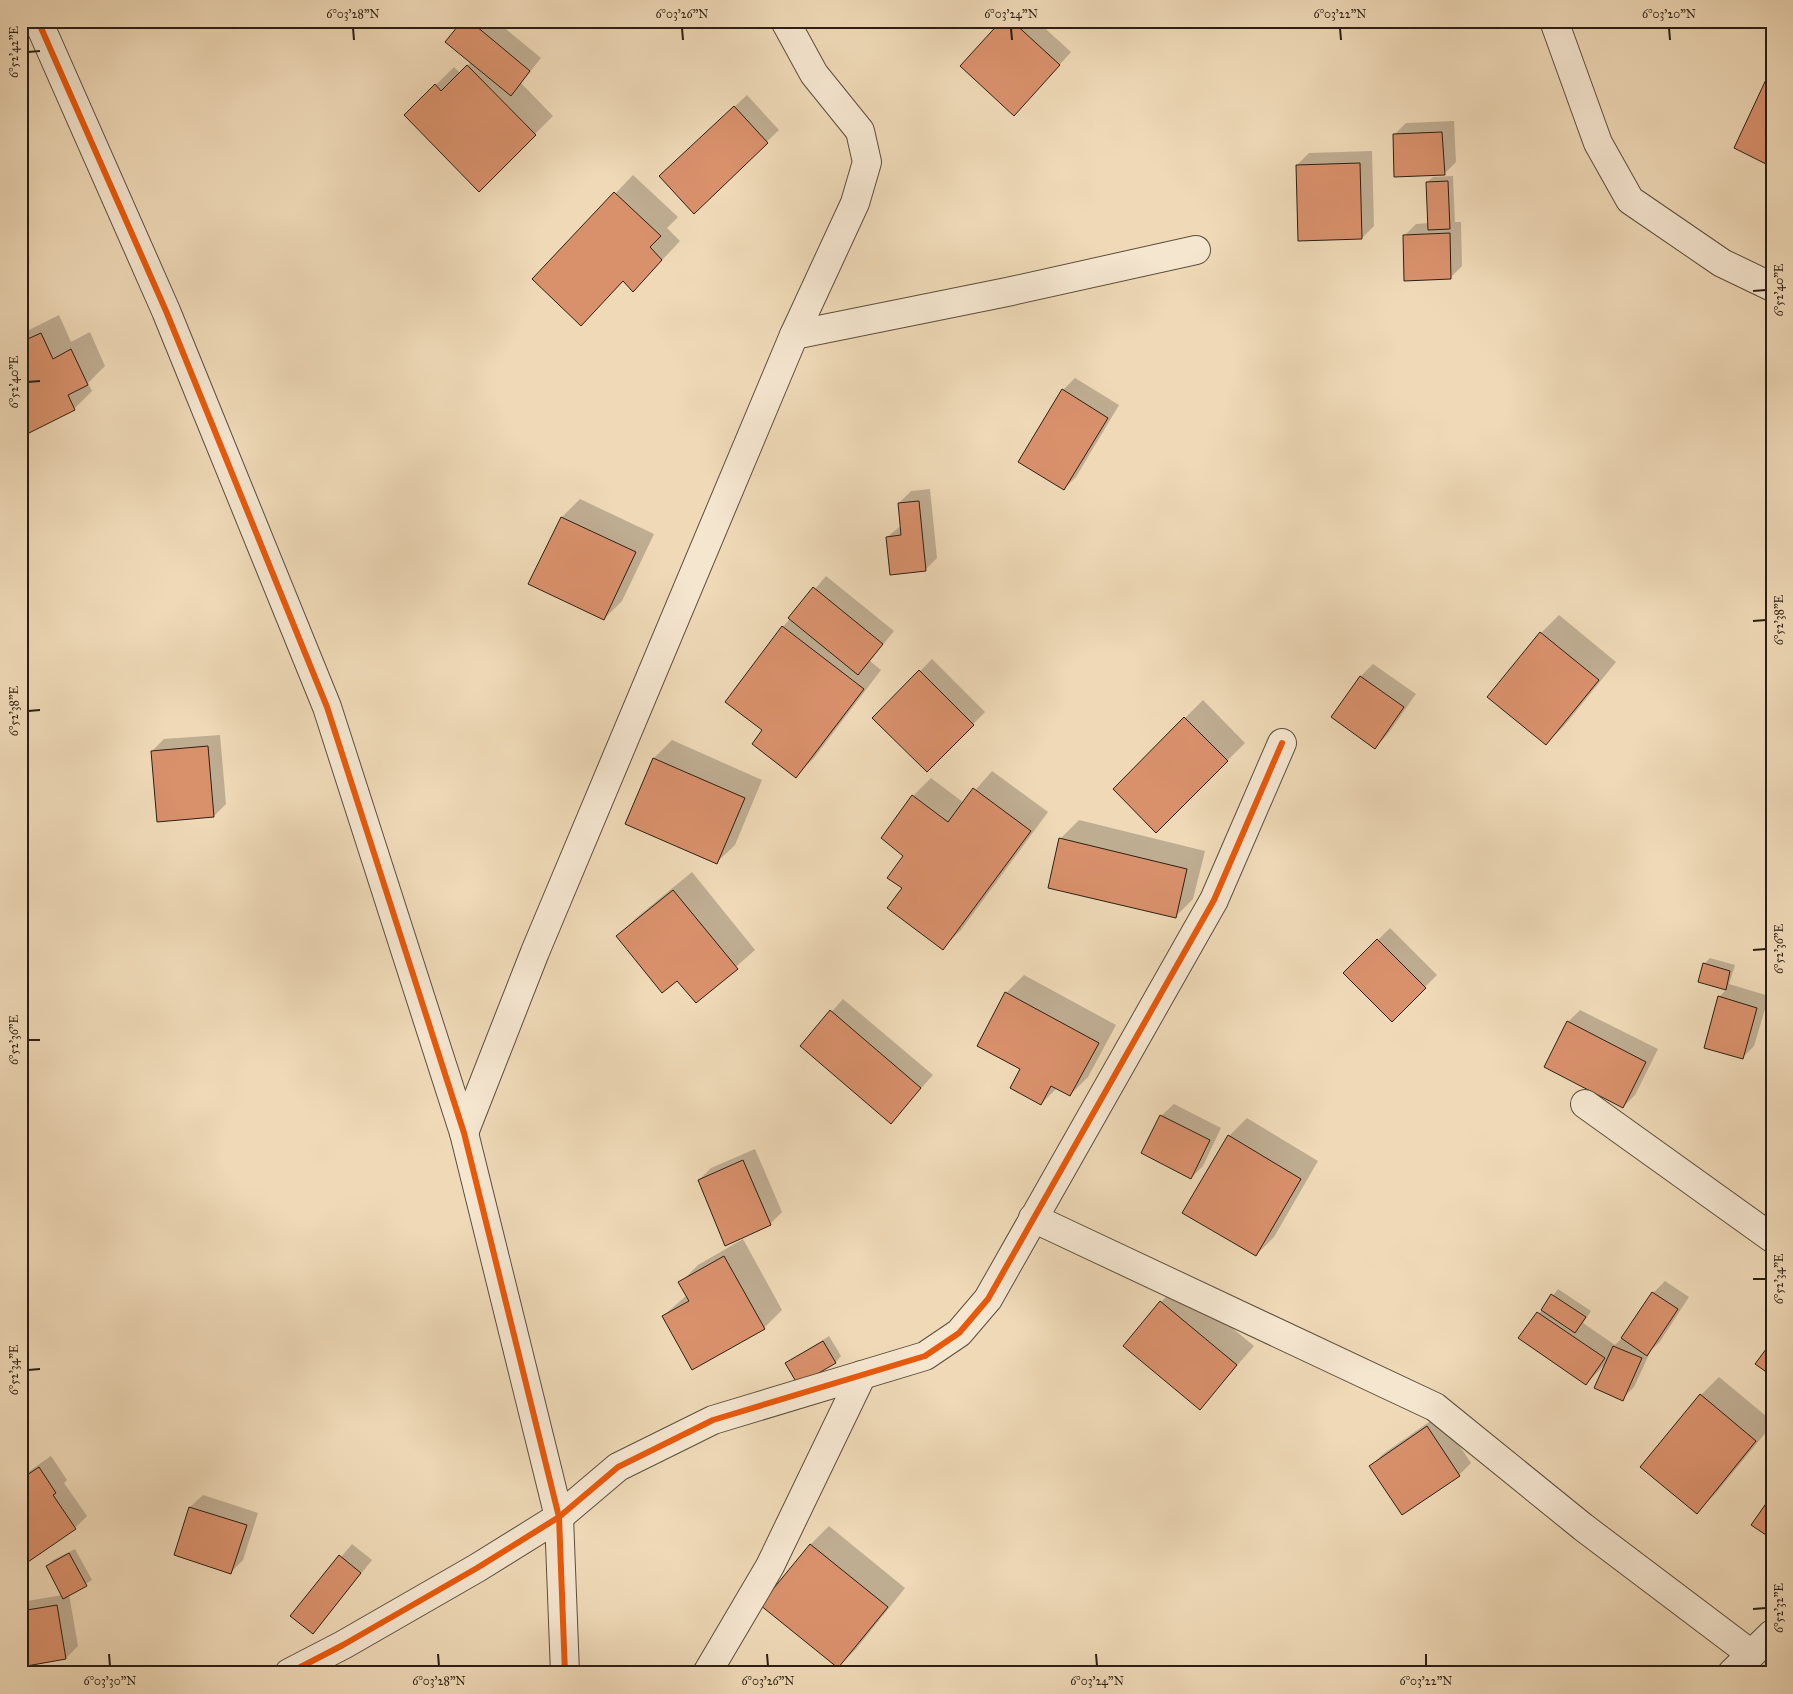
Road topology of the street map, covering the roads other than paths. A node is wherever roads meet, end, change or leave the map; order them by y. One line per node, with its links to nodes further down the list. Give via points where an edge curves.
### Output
1 (38, 21): 9 (street, via 166,311 327,707)
2 (785, 21): 6 (street, via 814,74 860,131 867,162 855,203)
3 (1554, 21): 5 (street, via 1598,142 1630,200 1722,263)
4 (1196, 250): 6 (street)
5 (1772, 287)
6 (794, 335): 9 (street, via 535,952)
7 (1282, 743): 10 (street, via 1214,900)
8 (1585, 1104): 11 (street)
9 (464, 1133): 13 (street)
10 (1033, 1218): 12 (street, via 988,1299 959,1333 926,1356); 15 (street, via 1435,1407 1583,1527)
11 (1772, 1238)
12 (862, 1375): 13 (street, via 713,1420 618,1467); 18 (street, via 770,1566)
13 (559, 1517): 16 (street, via 468,1573); 17 (street)
14 (1772, 1634): 15 (street)
15 (1741, 1664)
16 (289, 1673)
17 (565, 1673)
18 (707, 1673)

